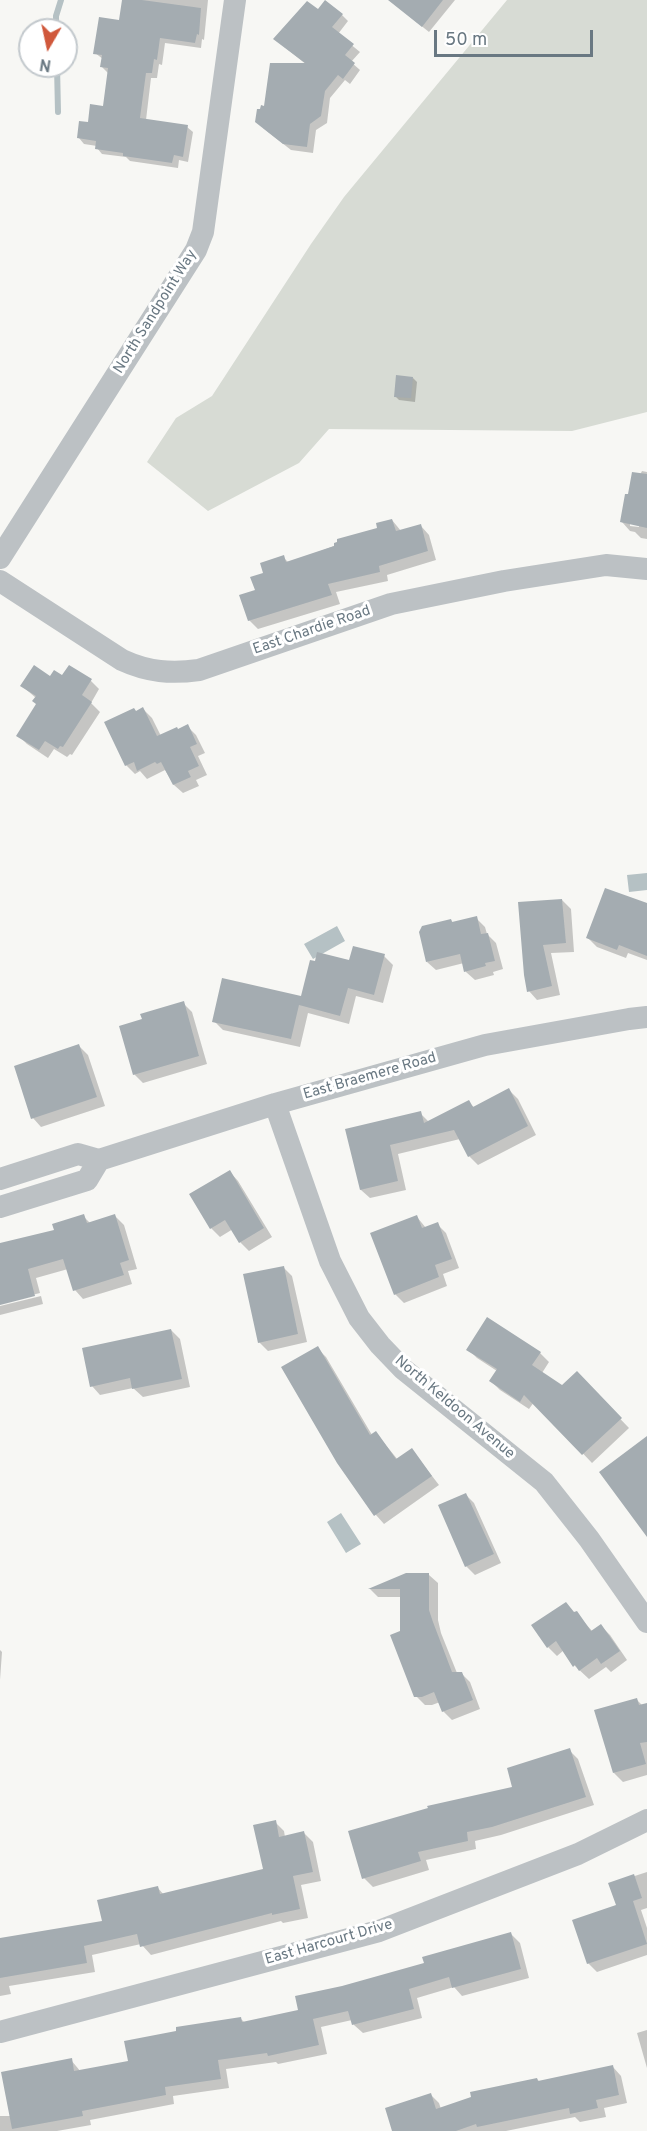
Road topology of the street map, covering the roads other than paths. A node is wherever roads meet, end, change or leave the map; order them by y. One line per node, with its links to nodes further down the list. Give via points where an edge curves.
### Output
1 (235, 0): 2 (street, North Sandpoint Way, via 203,232 196,250)
2 (0, 558)
3 (647, 569): 4 (street, East Chardie Road, via 606,565 504,580 392,604 199,670 179,673 138,668 122,660)
4 (0, 581)
5 (647, 1017): 6 (street, East Braemere Road, via 485,1045)
6 (275, 1104): 7 (street, East Braemere Road); 10 (street, North Keldoon Avenue, via 330,1261 359,1318 403,1369 544,1482)
7 (99, 1160): 8 (street, East Braemere Road, via 78,1154); 9 (street, via 87,1180)
8 (0, 1179)
9 (0, 1208)
10 (647, 1622)
11 (647, 1820): 12 (street, East Harcourt Drive, via 578,1854 379,1931)
12 (0, 2032)

